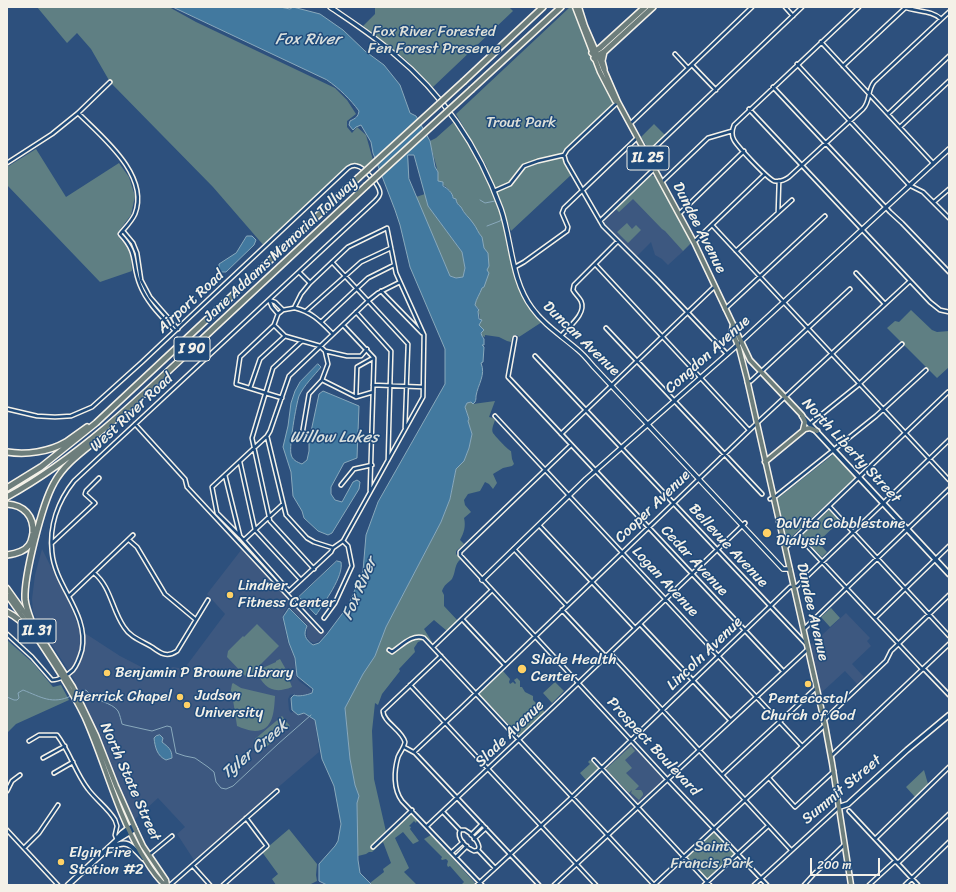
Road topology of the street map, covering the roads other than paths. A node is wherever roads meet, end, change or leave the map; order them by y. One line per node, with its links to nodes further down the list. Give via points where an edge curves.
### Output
1 (330, 7): 57 (street, Duncan Avenue, via 387,48 431,89 468,137)
2 (542, 7): 153 (highway, Jane Addams Memorial Tollway / I 90, bridge)
3 (561, 7): 147 (highway, Jane Addams Memorial Tollway / I 90, bridge)
4 (575, 7): 19 (main road, Dundee Avenue / IL 25)
5 (579, 7): 19 (main road, Dundee Avenue / IL 25)
6 (645, 7): 19 (highway)
7 (653, 7): 18 (highway)
8 (752, 7): 22 (street)
9 (785, 7): 15 (street)
10 (802, 7): 15 (street)
11 (858, 7): 13 (street)
12 (904, 7): 16 (street, via 934,14); 24 (street)
13 (854, 8): 17 (street)
14 (949, 12): 16 (street)
15 (793, 16): 30 (street)
16 (941, 19): 31 (street, via 874,82)
17 (821, 42): 23 (street); 24 (street)
18 (604, 52): 19 (highway); 26 (highway)
19 (595, 54): 26 (main road, Dundee Avenue / IL 25); 32 (main road, Dundee Avenue / IL 25, via 615,101)
20 (675, 54): 25 (street)
21 (949, 56): 35 (street)
22 (692, 64): 25 (street); 30 (street)
23 (797, 64): 29 (street); 36 (street)
24 (843, 66): 31 (street)
25 (688, 68): 37 (street)
26 (604, 69): 32 (main road, Dundee Avenue / IL 25)
27 (949, 81): 38 (street)
28 (110, 82): 34 (street)
29 (773, 86): 33 (street); 41 (street)
30 (716, 90): 45 (street)
31 (870, 94): 35 (street); 36 (street, via 866,105)
32 (618, 102): 37 (main road, Dundee Avenue / IL 25); 44 (street)
33 (750, 109): 39 (street, via 735,122); 48 (street)
34 (78, 113): 46 (street, via 52,134); 68 (street, via 119,155 132,175 138,195 135,215)
35 (888, 114): 38 (street)
36 (850, 121): 41 (street); 54 (street)
37 (630, 124): 40 (main road, Dundee Avenue / IL 25)
38 (900, 127): 47 (street)
39 (732, 131): 43 (street, via 735,142); 53 (street, via 707,139)
40 (637, 138): 45 (main road, Dundee Avenue / IL 25); 56 (street)
41 (826, 143): 48 (street); 60 (street)
42 (949, 149): 47 (street, Congdon Avenue)
43 (744, 152): 50 (street); 62 (street)
44 (564, 155): 56 (street); 57 (street, via 524,166 510,184)
45 (647, 156): 49 (main road, Dundee Avenue / IL 25)
46 (7, 163)
47 (933, 163): 54 (street, Congdon Avenue)
48 (802, 166): 52 (street, via 788,178); 67 (street)
49 (654, 169): 53 (main road, Dundee Avenue / IL 25); 65 (street)
50 (765, 174): 52 (street, via 772,180); 66 (street)
51 (369, 176): 77 (street, West River Road, via 379,188 380,193 375,202); 108 (street, Airport Road, via 359,166 348,168)
52 (779, 181): 61 (street)
53 (662, 182): 62 (main road, Dundee Avenue / IL 25)
54 (909, 185): 59 (street, via 923,192); 60 (street, Congdon Avenue)
55 (949, 189): 59 (street)
56 (582, 190): 65 (street); 76 (street, via 562,210 568,227 565,233)
57 (494, 191): 76 (street, Duncan Avenue, via 506,226)
58 (792, 200): 61 (street)
59 (934, 202): 64 (street)
60 (886, 208): 67 (street, Congdon Avenue); 79 (street)
61 (778, 212): 72 (street)
62 (679, 214): 70 (main road, Dundee Avenue / IL 25)
63 (825, 216): 81 (street)
64 (949, 218)
65 (600, 221): 69 (street)
66 (712, 225): 70 (street); 72 (street)
67 (862, 230): 82 (street); 92 (street, Congdon Avenue)
68 (123, 231): 84 (street, via 137,253); 84 (street, via 120,234 132,251)
69 (618, 241): 74 (street); 99 (street)
70 (694, 242): 86 (main road, Dundee Avenue / IL 25)
71 (391, 248): 73 (street, via 386,228 348,247); 75 (street); 80 (street, via 361,262)
72 (736, 251): 81 (street)
73 (332, 262): 80 (street); 85 (street)
74 (595, 264): 112 (street, via 574,284 573,290 581,302 582,311); 113 (street)
75 (394, 265): 83 (street); 87 (street, via 368,278)
76 (515, 267): 112 (street, Duncan Avenue, via 519,284 528,303 541,319)
77 (299, 272): 85 (street); 90 (street, West River Road)
78 (856, 272): 93 (street)
79 (949, 272)
80 (344, 276): 87 (street); 97 (street)
81 (760, 277): 92 (street); 95 (street)
82 (910, 281): 93 (street, Cooper Avenue); 100 (street, via 934,306)
83 (400, 282): 89 (street); 110 (street)
84 (141, 283): 108 (street)
85 (310, 283): 94 (street)
86 (715, 285): 95 (main road, Dundee Avenue / IL 25); 99 (street)
87 (356, 288): 91 (street); 102 (street)
88 (850, 290): 107 (street)
89 (381, 291): 91 (street); 110 (street)
90 (269, 300): 96 (street); 101 (street); 156 (street, West River Road)
91 (368, 301): 98 (street); 137 (street, via 408,344)
92 (784, 302): 107 (street); 116 (street, Congdon Avenue)
93 (885, 304): 123 (street, Cooper Avenue)
94 (294, 308): 96 (street); 97 (street)
95 (725, 309): 105 (main road, Dundee Avenue / IL 25)
96 (283, 310): 101 (street)
97 (306, 311): 102 (street)
98 (356, 312): 103 (street); 136 (street, via 391,350)
99 (688, 312): 113 (street); 122 (street)
100 (949, 312)
101 (278, 314): 104 (street)
102 (320, 322): 109 (street)
103 (343, 324): 109 (street); 120 (street)
104 (274, 326): 111 (street); 139 (street, via 240,357 236,384)
105 (732, 326): 116 (main road, Dundee Avenue / IL 25); 118 (main road, Dundee Avenue / IL 25)
106 (606, 328): 126 (street)
107 (808, 328): 123 (street); 129 (street)
108 (177, 330): 148 (street, Airport Road, via 102,400 86,411 71,416 55,417)
109 (333, 334): 119 (street)
110 (424, 335): 138 (street)
111 (285, 336): 115 (street); 139 (street, via 260,360)
112 (561, 336): 135 (street, Duncan Avenue, via 578,349)
113 (662, 336): 126 (street); 130 (street)
114 (515, 338): 163 (street, Cedar Avenue, via 508,377)
115 (302, 340): 119 (street); 140 (street, via 273,368)
116 (742, 341): 118 (street, Congdon Avenue); 127 (main road, North Liberty Street / IL 25)
117 (902, 344): 133 (street)
118 (738, 345): 122 (street, Congdon Avenue); 127 (main road); 132 (main road, Dundee Avenue / IL 25)
119 (320, 346): 121 (street); 145 (street, via 289,376)
120 (367, 349): 121 (street, via 361,356); 125 (street)
121 (325, 351): 131 (street, via 328,364)
122 (727, 354): 130 (street, Congdon Avenue)
123 (832, 354): 133 (street); 144 (street, Cooper Avenue)
124 (535, 356): 149 (street, Bellevue Avenue)
125 (374, 358): 134 (street); 143 (street, via 357,367)
126 (637, 360): 135 (street); 146 (street)
127 (750, 360): 129 (main road, North Liberty Street / IL 25)
128 (926, 370): 150 (street)
129 (761, 372): 132 (street); 144 (main road, North Liberty Street / IL 25)
130 (701, 378): 146 (street, Congdon Avenue); 159 (street)
131 (322, 380): 143 (street); 165 (street, via 309,394)
132 (747, 382): 154 (main road, Dundee Avenue / IL 25)
133 (860, 384): 150 (street); 155 (street)
134 (373, 385): 136 (street); 141 (street)
135 (612, 385): 149 (street); 157 (street, Duncan Avenue)
136 (390, 386): 137 (street); 176 (street)
137 (407, 387): 138 (street); 158 (street)
138 (423, 387): 158 (street, via 423,397)
139 (250, 388): 140 (street)
140 (266, 392): 145 (street); 168 (street, via 252,438)
141 (373, 392): 143 (street); 179 (street)
142 (948, 392): 162 (street)
143 (356, 397)
144 (785, 397): 151 (main road, North Liberty Street / IL 25); 154 (street, Cooper Avenue)
145 (282, 398): 164 (street)
146 (675, 401): 157 (street, Congdon Avenue); 173 (street)
147 (132, 406): 193 (highway, Jane Addams Memorial Tollway / I 90, via 52,470); 251 (highway, via 62,471 53,484 38,532 26,586 26,605)
148 (7, 409)
149 (586, 410): 163 (street); 169 (street, Bellevue Avenue)
150 (884, 410): 162 (street); 170 (street)
151 (802, 415): 155 (main road, North Liberty Street / IL 25); 160 (main road, via 806,422)
152 (495, 416): 180 (street, Logan Avenue)
153 (100, 420): 171 (highway, via 68,441 46,450 28,453); 188 (highway, Jane Addams Memorial Tollway / I 90, via 41,467)
154 (757, 423): 159 (street, Cooper Avenue); 172 (main road, Dundee Avenue / IL 25)
155 (811, 423): 161 (main road, North Liberty Street / IL 25)
156 (135, 424): 213 (street, West River Road, via 65,492 55,517); 255 (street, via 185,479 187,487)
157 (648, 424): 169 (street, Congdon Avenue); 185 (street, Duncan Avenue)
158 (405, 430): 176 (street)
159 (749, 430): 173 (street, Cooper Avenue)
160 (803, 430): 161 (main road, via 810,428); 174 (main road)
161 (817, 431): 170 (main road, North Liberty Street / IL 25)
162 (906, 433): 175 (street); 184 (street)
163 (561, 434): 167 (street, Cedar Avenue)
164 (267, 436): 168 (street); 198 (street)
165 (302, 436)
166 (949, 440): 175 (street, Lincoln Avenue)
167 (571, 445): 180 (street); 181 (street, Cedar Avenue)
168 (253, 448): 177 (street); 200 (street)
169 (621, 448): 181 (street, Congdon Avenue); 195 (street, Bellevue Avenue)
170 (834, 450): 184 (main road, North Liberty Street / IL 25); 194 (street)
171 (7, 452)
172 (763, 452): 174 (main road); 178 (main road, Dundee Avenue / IL 25)
173 (724, 454): 185 (street, Cooper Avenue); 191 (street)
174 (772, 455): 178 (main road)
175 (929, 459): 186 (street); 197 (street, Lincoln Avenue)
176 (388, 460): 190 (street)
177 (240, 461): 182 (street); 205 (street)
178 (765, 462): 194 (main road, Dundee Avenue)
179 (372, 465): 187 (street, via 354,469); 190 (street)
180 (545, 469): 192 (street, Logan Avenue); 230 (street, Prospect Boulevard, via 459,553)
181 (595, 471): 192 (street, Congdon Avenue); 203 (street, Cedar Avenue)
182 (225, 475): 208 (street); 208 (street, via 212,487 217,513)
183 (99, 478): 213 (street, via 85,494 95,503)
184 (859, 478): 197 (main road, North Liberty Street / IL 25); 199 (street)
185 (699, 479): 195 (street, Cooper Avenue); 201 (street, Duncan Avenue)
186 (949, 480)
187 (341, 485)
188 (7, 488)
189 (949, 489): 204 (street)
190 (370, 491): 212 (street)
191 (762, 494)
192 (569, 495): 202 (street, Congdon Avenue); 219 (street, Logan Avenue)
193 (7, 497)
194 (772, 498): 216 (main road, Dundee Avenue)
195 (674, 503): 203 (street, Cooper Avenue); 218 (street, Bellevue Avenue)
196 (7, 504): 220 (highway, via 15,505 26,512 33,526 29,545)
197 (883, 504): 204 (main road, North Liberty Street / IL 25); 206 (street, Lincoln Avenue)
198 (282, 505): 200 (street); 215 (street, via 286,515 307,538)
199 (829, 506): 206 (street); 209 (street)
200 (269, 517): 205 (street); 224 (street, via 276,528)
201 (743, 524): 218 (street, Slade Avenue); 225 (street, Duncan Avenue, via 784,570)
202 (539, 525): 217 (street, Congdon Avenue); 231 (street)
203 (648, 528): 219 (street, Cooper Avenue); 227 (street, Cedar Avenue)
204 (908, 529): 221 (street); 222 (main road, North Liberty Street / IL 25)
205 (255, 530): 211 (street); 229 (street)
206 (853, 533): 221 (street); 223 (street, Lincoln Avenue)
207 (133, 536): 210 (street)
208 (240, 536): 211 (street)
209 (798, 536): 216 (street); 223 (street)
210 (129, 540): 226 (street); 249 (street, via 137,547 165,594)
211 (244, 540): 229 (street, via 289,590)
212 (343, 541): 215 (street); 247 (street, via 348,546 352,566 335,604)
213 (51, 544): 239 (street, West River Road, via 56,571)
214 (949, 546): 222 (street)
215 (333, 548): 224 (street)
216 (785, 548): 225 (main road, Dundee Avenue)
217 (514, 549): 230 (street, Congdon Avenue); 242 (street)
218 (717, 550): 227 (street, Slade Avenue); 243 (street, Bellevue Avenue)
219 (622, 553): 231 (street, Cooper Avenue); 240 (street, Logan Avenue)
220 (7, 555)
221 (877, 558): 234 (street); 235 (street)
222 (936, 559): 228 (main road, North Liberty Street / IL 25); 235 (street)
223 (822, 562): 232 (street, Lincoln Avenue); 234 (street)
224 (314, 568): 229 (street)
225 (790, 569): 232 (main road, Dundee Avenue)
226 (94, 573): 239 (street); 249 (street, via 104,584 122,624 130,633 162,654 170,655 177,651)
227 (692, 574): 240 (street, Slade Avenue); 256 (street, Cedar Avenue)
228 (949, 574)
229 (301, 580)
230 (482, 580): 236 (street, Prospect Boulevard)
231 (592, 582): 242 (street, Cooper Avenue); 253 (street)
232 (794, 587): 243 (street, Lincoln Avenue); 254 (main road, Dundee Avenue)
233 (7, 588): 251 (main road, North State Street / IL 31)
234 (846, 588): 248 (street); 254 (street)
235 (905, 589): 246 (street); 248 (street)
236 (492, 590): 250 (street); 260 (street, Prospect Boulevard)
237 (7, 595): 258 (main road, North State Street / IL 31)
238 (949, 595): 246 (street)
239 (69, 596): 273 (street, West River Road, via 79,618 83,642 77,665)
240 (666, 599): 252 (street, Slade Avenue); 268 (street, Logan Avenue)
241 (208, 600): 249 (street)
242 (567, 606): 244 (street, Cooper Avenue)
243 (770, 607): 256 (street, Lincoln Avenue); 264 (street, Bellevue Avenue)
244 (562, 610): 260 (street, Cooper Avenue); 269 (street)
245 (7, 612): 258 (highway, via 24,622)
246 (929, 614): 259 (street); 261 (street)
247 (324, 618)
248 (875, 618): 261 (street)
249 (195, 619)
250 (462, 619): 263 (street); 270 (street)
251 (32, 623): 273 (main road, North State Street / IL 31)
252 (640, 624): 253 (street, Slade Avenue); 274 (street)
253 (635, 628): 266 (street, Slade Avenue)
254 (803, 629): 264 (main road, Dundee Avenue)
255 (321, 631)
256 (745, 631): 268 (street, Lincoln Avenue); 272 (street, Cedar Avenue)
257 (7, 634): 273 (street, via 51,679 56,680)
258 (36, 636): 273 (main road, North State Street / IL 31)
259 (949, 636)
260 (535, 637): 270 (street, Cooper Avenue); 275 (street, Prospect Boulevard)
261 (898, 644): 271 (street); 285 (street, via 886,661)
262 (949, 644): 271 (street)
263 (433, 647): 265 (street, via 420,637 411,639 392,652); 267 (street)
264 (807, 647): 272 (street); 277 (main road, Dundee Avenue)
265 (389, 650)
266 (610, 653): 269 (street, Slade Avenue); 282 (street)
267 (441, 656): 276 (street); 279 (street)
268 (719, 656): 274 (street, Lincoln Avenue); 281 (street, Logan Avenue)
269 (606, 657): 275 (street, Slade Avenue)
270 (505, 665): 279 (street, Cooper Avenue)
271 (923, 669): 280 (street); 297 (street)
272 (782, 672): 281 (street)
273 (64, 676): 278 (main road, North State Street / IL 31)
274 (693, 680): 282 (street, Lincoln Avenue); 284 (street)
275 (578, 684): 289 (street, Slade Avenue); 290 (street, Prospect Boulevard)
276 (410, 685): 287 (street); 294 (street, via 383,711 384,716 403,737)
277 (816, 687): 285 (main road, Dundee Avenue); 286 (street)
278 (75, 694): 327 (main road, North State Street / IL 31, via 96,735); 331 (main road, North State Street / IL 31)
279 (476, 694): 287 (street, Cooper Avenue); 289 (street)
280 (949, 695)
281 (756, 696): 284 (street); 286 (street, Logan Avenue)
282 (663, 710): 290 (street, Lincoln Avenue); 295 (street)
283 (949, 715): 317 (main road, Summit Street, via 848,804)
284 (730, 720): 295 (street)
285 (823, 720): 288 (main road, Dundee Avenue)
286 (780, 722): 293 (street, Logan Avenue); 306 (street)
287 (445, 723): 296 (street, Cooper Avenue); 303 (street)
288 (825, 725): 293 (street); 297 (main road, Dundee Avenue)
289 (519, 740): 303 (street, Slade Avenue); 312 (street)
290 (631, 740): 302 (street, Lincoln Avenue); 309 (street, Prospect Boulevard)
291 (29, 741): 292 (street, via 39,735 54,734)
292 (65, 746): 298 (street); 300 (street)
293 (802, 746): 308 (street)
294 (404, 747): 296 (street); 318 (street, via 397,764 396,789)
295 (699, 749): 306 (street); 309 (street)
296 (414, 752): 313 (street)
297 (831, 756): 304 (main road, Dundee Avenue)
298 (43, 758)
299 (594, 760): 302 (street)
300 (73, 762): 305 (street); 338 (street, via 88,789 115,820 117,826 114,835)
301 (949, 767): 337 (street)
302 (602, 768): 312 (street, Lincoln Avenue); 316 (street)
303 (488, 769): 313 (street, Slade Avenue); 325 (street)
304 (834, 772): 308 (street, via 795,807); 317 (main road, Dundee Avenue)
305 (54, 773)
306 (723, 774): 314 (street)
307 (20, 775): 310 (street, via 12,781)
308 (769, 778): 314 (street)
309 (667, 779): 316 (street); 329 (street, Prospect Boulevard)
310 (7, 791)
311 (277, 791): 322 (street)
312 (572, 796): 325 (street, Lincoln Avenue); 334 (street)
313 (458, 798): 320 (street, Slade Avenue); 323 (street)
314 (745, 800): 326 (street); 329 (street)
315 (58, 805): 344 (street, via 39,834)
316 (638, 807): 334 (street); 353 (street)
317 (839, 807): 341 (main road, Dundee Avenue); 346 (street, Summit Street)
318 (412, 810): 324 (street); 343 (street)
319 (849, 811): 337 (street)
320 (443, 812): 324 (street, Slade Avenue); 332 (street)
321 (949, 814): 354 (street)
322 (246, 818): 357 (street); 367 (street, via 267,846)
323 (482, 824): 328 (street); 333 (street)
324 (427, 826): 348 (street)
325 (541, 826): 349 (street, Lincoln Avenue); 356 (street)
326 (768, 826): 346 (street); 350 (street)
327 (134, 828): 331 (main road); 351 (main road, North State Street / IL 31)
328 (486, 828): 336 (street); 349 (street)
329 (715, 828): 350 (street, Prospect Boulevard); 353 (street)
330 (7, 830): 344 (street)
331 (129, 830): 338 (main road); 355 (main road, North State Street / IL 31)
332 (460, 830): 333 (street, via 465,830); 339 (street, via 458,835)
333 (471, 835): 336 (street)
334 (608, 835): 356 (street); 371 (street)
335 (172, 836): 351 (street)
336 (474, 839): 345 (street, via 479,845)
337 (875, 839): 354 (street)
338 (117, 840): 347 (main road)
339 (463, 842): 342 (street); 348 (street)
340 (949, 842): 360 (street)
341 (844, 845): 376 (street); 377 (main road, Dundee Avenue)
342 (467, 846): 345 (street, via 474,851); 352 (street)
343 (373, 847)
344 (24, 848): 363 (street)
345 (478, 850): 358 (street)
346 (791, 850): 359 (street, Summit Street)
347 (104, 852): 355 (main road, via 118,844 127,844); 364 (main road)
348 (452, 852): 352 (street)
349 (510, 854): 358 (street, Lincoln Avenue); 368 (street)
350 (738, 854): 359 (street, Prospect Boulevard); 361 (street)
351 (150, 855): 365 (main road, North State Street / IL 31)
352 (456, 857): 362 (street)
353 (684, 857): 361 (street); 371 (street)
354 (897, 862): 360 (street); 378 (street)
355 (147, 863): 365 (main road, North State Street / IL 31)
356 (577, 864): 369 (street); 370 (street)
357 (193, 866): 365 (street); 366 (street)
358 (496, 868): 362 (street, Lincoln Avenue)
359 (761, 878): 374 (street, Summit Street); 375 (street, Prospect Boulevard)
360 (912, 878): 379 (street); 380 (street)
361 (708, 882): 372 (street); 373 (street)
362 (480, 884)
363 (58, 885)
364 (68, 885)
365 (167, 885)
366 (210, 885)
367 (223, 885)
368 (539, 885)
369 (554, 885)
370 (596, 885)
371 (654, 885)
372 (704, 885)
373 (710, 885)
374 (754, 885)
375 (767, 885)
376 (804, 885)
377 (850, 885)
378 (870, 885)
379 (905, 885)
380 (918, 885)

